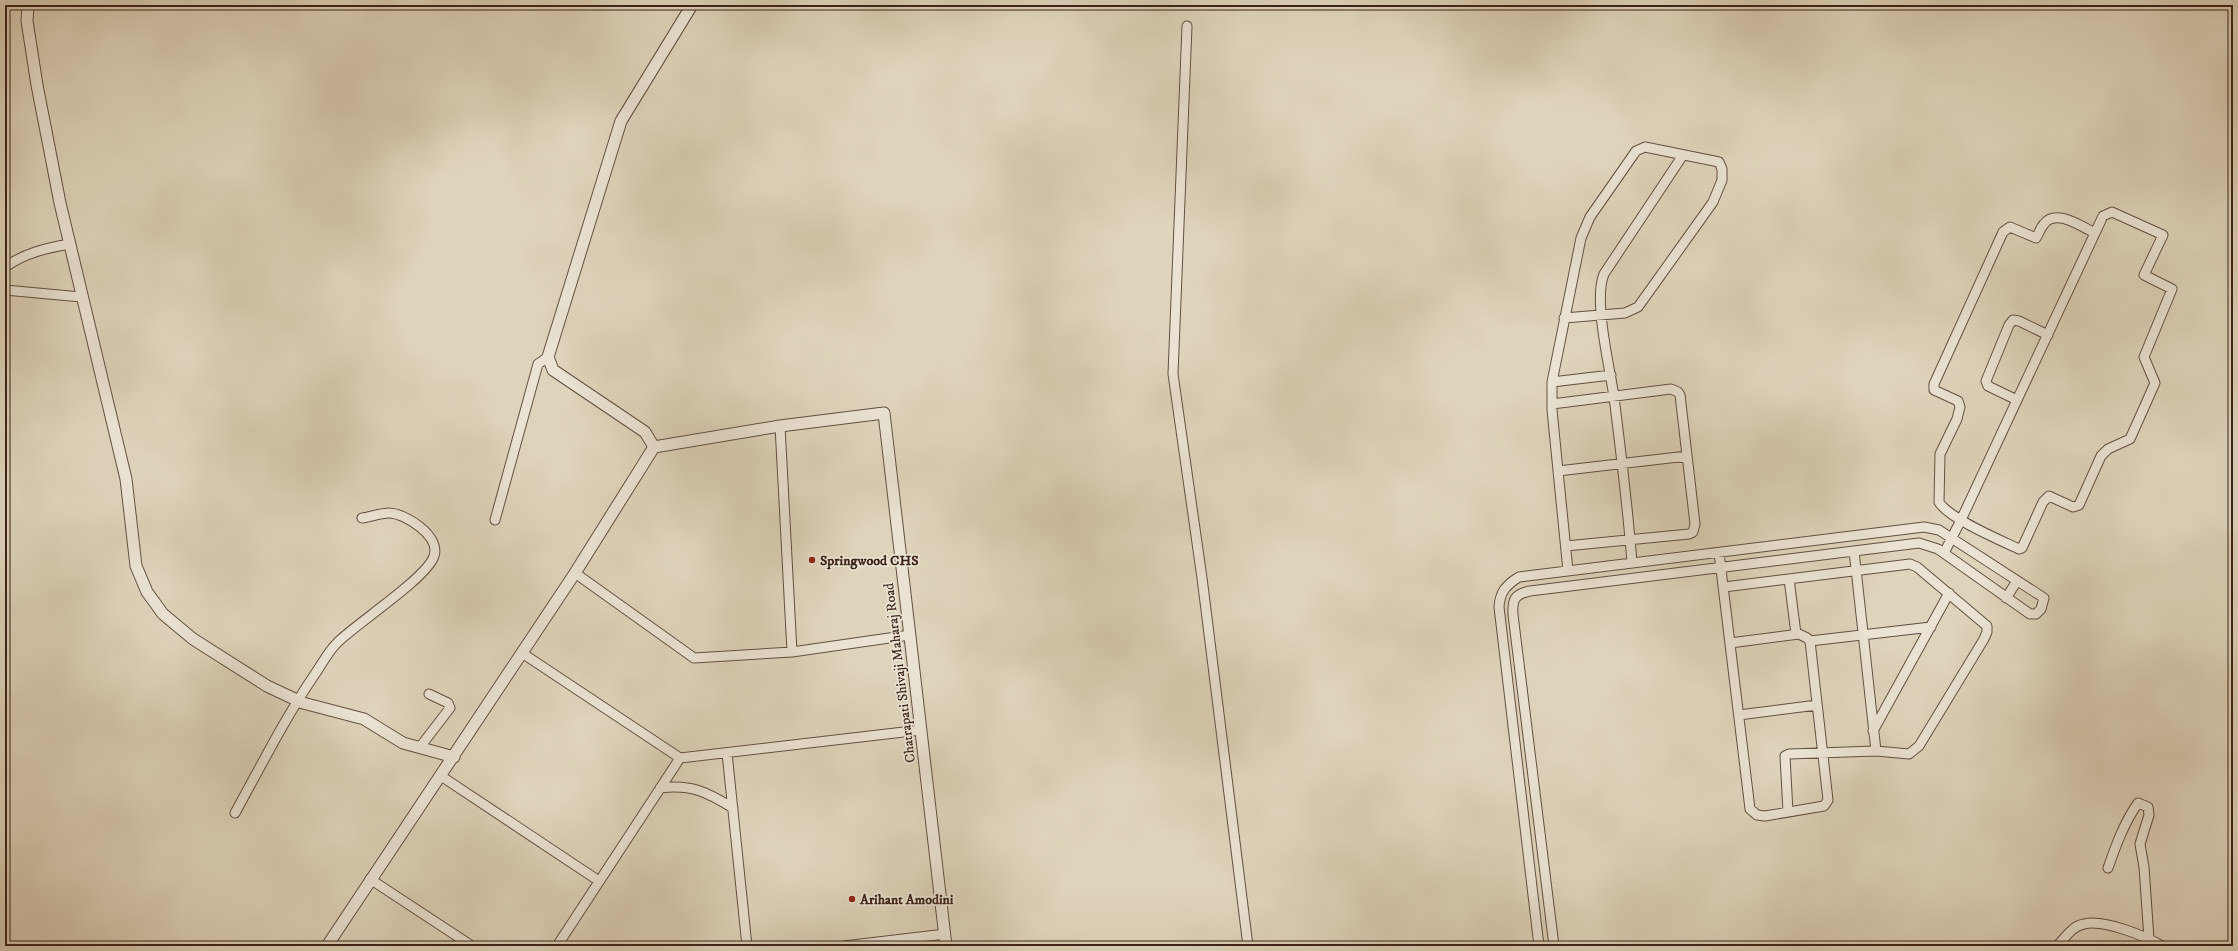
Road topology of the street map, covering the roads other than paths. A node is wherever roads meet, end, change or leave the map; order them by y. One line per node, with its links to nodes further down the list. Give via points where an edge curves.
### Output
1 (28, 5): 6 (street, via 27,21 37,85)
2 (692, 5): 13 (street, via 622,121)
3 (1187, 26): 82 (street, via 1173,374 1202,578)
4 (1683, 155): 10 (street, via 1604,274 1601,287); 10 (street, via 1719,162 1721,165 1722,180 1713,202 1638,307 1625,313); 11 (street, via 1645,147 1632,154 1585,228)
5 (2095, 233): 12 (street); 26 (street, via 2063,218 2056,218 2044,224 2036,238 2010,227 2002,232 1934,384 1934,390 1958,401 1960,407 1938,463 1939,502 1943,509); 26 (street, via 2103,216 2112,212 2163,235 2144,275 2172,289 2144,357 2155,383 2130,439 2108,449 2101,456 2079,505 2073,507 2049,496 2043,502 2022,548 2019,549)
6 (70, 244): 7 (street, via 45,248 18,258); 9 (street)
7 (5, 267)
8 (5, 290): 9 (street)
9 (81, 297): 54 (street, via 126,479 136,566 147,592 163,614 193,639 266,686)
10 (1602, 316): 11 (street); 14 (street)
11 (1564, 318): 15 (street)
12 (2048, 335): 17 (street); 17 (street, via 2019,321 2013,320 2009,325 1986,381 1988,386)
13 (548, 357): 20 (street, via 553,370 645,432); 25 (street, via 538,364)
14 (1611, 375): 15 (street); 16 (street)
15 (1552, 382): 18 (street)
16 (1614, 397): 18 (street); 21 (street, via 1675,389 1680,395); 22 (street)
17 (2017, 400): 26 (street)
18 (1552, 404): 23 (street)
19 (780, 426): 20 (street, Chatrapati Shivaji Maharaj Road); 47 (street, Chatrapati Shivaji Maharaj Road, via 884,413); 51 (street)
20 (654, 447): 37 (street)
21 (1687, 456): 22 (street); 28 (street, via 1696,524 1692,532)
22 (1622, 463): 23 (street); 28 (street)
23 (1558, 471): 29 (street)
24 (362, 518): 54 (street, via 390,513 416,524 423,528 436,547 434,557 410,582 337,643)
25 (494, 520)
26 (1961, 520): 27 (street)
27 (1953, 539): 31 (street, via 1939,530 1924,527); 32 (street); 39 (street)
28 (1630, 540): 29 (street); 33 (street)
29 (1566, 546): 36 (street)
30 (1854, 551): 32 (street, via 1919,543 1930,544); 34 (street); 35 (street)
31 (1719, 553): 33 (street); 34 (street)
32 (1944, 553): 44 (street)
33 (1632, 563): 36 (street)
34 (1721, 567): 40 (street); 43 (street, via 1530,591)
35 (1857, 570): 38 (street); 42 (street, via 1910,564); 48 (street)
36 (1568, 571): 41 (street, via 1519,577)
37 (575, 573): 51 (street, via 694,658); 52 (street)
38 (1789, 579): 40 (street); 46 (street)
39 (2018, 581): 44 (street); 44 (street, via 2044,598 2041,609 2036,614 2030,614)
40 (1724, 587): 50 (street)
41 (1503, 590): 43 (street); 83 (street, via 1499,607)
42 (1948, 592): 45 (street); 60 (street, via 1982,620 1987,626 1987,632 1919,746 1909,754)
43 (1514, 597): 84 (street, via 1513,615)
44 (2006, 598)
45 (1931, 627): 48 (street); 58 (street)
46 (1796, 634): 49 (street, via 1803,635); 50 (street)
47 (910, 635): 51 (street); 57 (street, Chatrapati Shivaji Maharaj Road)
48 (1864, 636): 49 (street); 58 (street)
49 (1810, 642): 55 (street)
50 (1730, 643): 56 (street)
51 (792, 652)
52 (522, 653): 63 (street); 64 (street)
53 (429, 694): 59 (street, via 448,703 450,708)
54 (298, 700): 59 (street, via 364,719 403,743); 69 (street)
55 (1817, 705): 56 (street); 62 (street)
56 (1739, 715): 68 (street, via 1750,809 1757,816)
57 (921, 730): 61 (street); 73 (street, Chatrapati Shivaji Maharaj Road)
58 (1873, 730): 60 (street)
59 (420, 747): 63 (street)
60 (1876, 751): 62 (street)
61 (727, 753): 64 (street); 67 (street)
62 (1823, 754): 68 (street, via 1827,804); 68 (street, via 1785,756)
63 (454, 757): 65 (street)
64 (680, 758): 66 (street)
65 (441, 776): 71 (street); 72 (street)
66 (660, 788): 67 (street, via 696,788); 72 (street)
67 (732, 808): 79 (street)
68 (1788, 812)
69 (235, 813)
70 (2108, 868): 74 (street, via 2131,812 2138,803 2148,806 2149,815 2140,844)
71 (370, 879): 76 (street); 77 (street)
72 (599, 881): 78 (street)
73 (945, 934): 80 (street); 81 (street, Chatrapati Shivaji Maharaj Road)
74 (2149, 938): 75 (street, via 2125,930 2085,923 2072,929); 85 (street)
75 (2058, 945)
76 (327, 946)
77 (472, 946)
78 (557, 946)
79 (747, 946)
80 (844, 946)
81 (946, 946)
82 (1248, 946)
83 (1538, 946)
84 (1554, 946)
85 (2162, 946)

